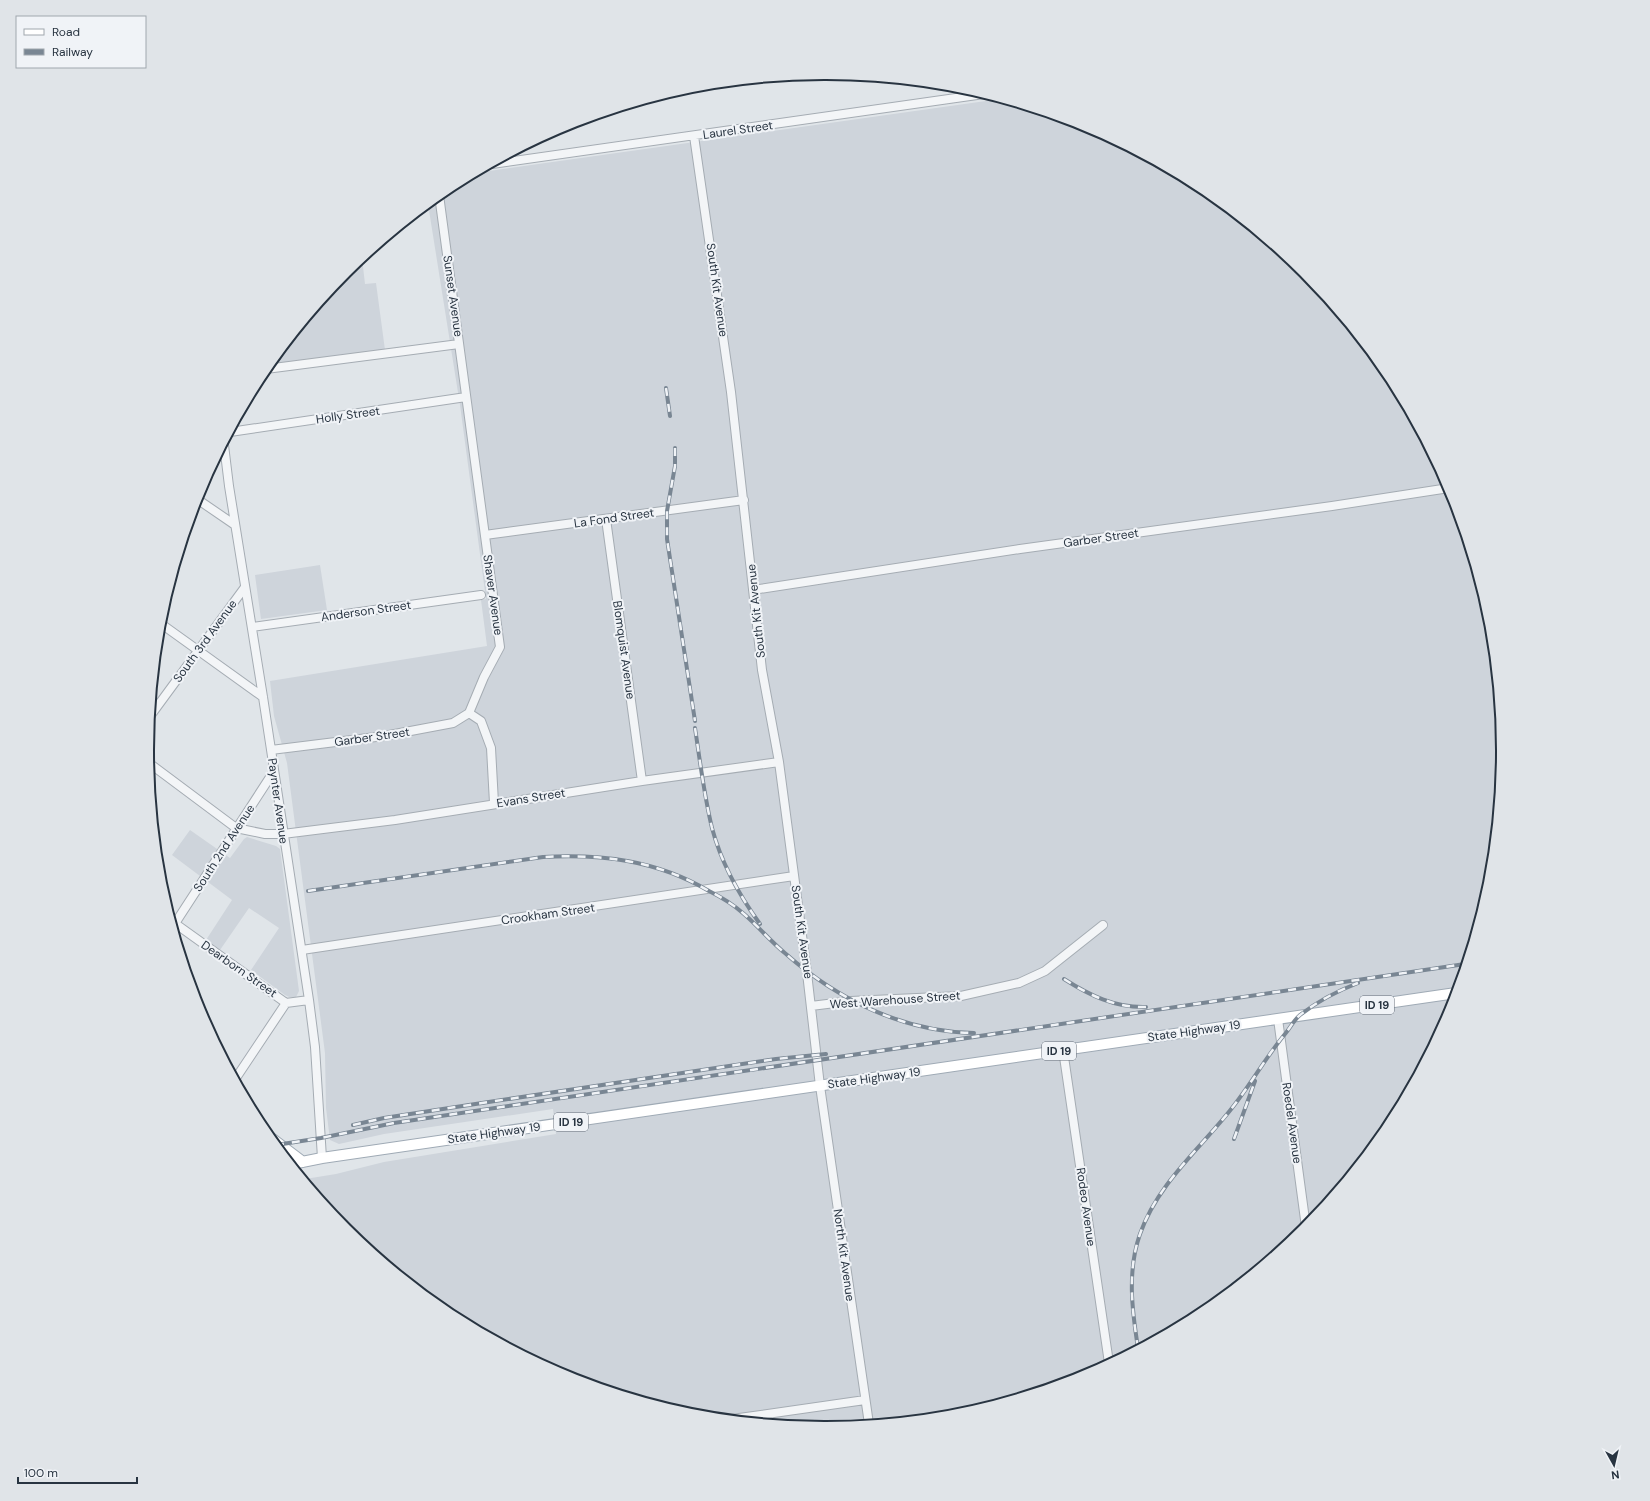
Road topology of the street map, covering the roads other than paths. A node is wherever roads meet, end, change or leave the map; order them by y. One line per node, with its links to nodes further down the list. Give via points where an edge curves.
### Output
1 (969, 96): 2 (street, Laurel Street)
2 (694, 136): 3 (street, Laurel Street); 11 (street, South Kit Avenue, via 732,392)
3 (504, 162)
4 (440, 202): 5 (street, Sunset Avenue)
5 (459, 344): 6 (street); 7 (street, Sunset Avenue)
6 (274, 368)
7 (466, 397): 8 (street, Holly Street); 15 (street, Shaver Avenue)
8 (236, 431)
9 (225, 452): 14 (street, Paynter Avenue)
10 (1442, 489): 17 (street, Garber Street)
11 (744, 500): 13 (street, La Fond Street); 17 (street, South Kit Avenue)
12 (203, 503): 14 (street)
13 (606, 519): 15 (street, La Fond Street); 29 (street, Blomquist Avenue)
14 (235, 525): 16 (street, Paynter Avenue)
15 (485, 535): 24 (street, Shaver Avenue, via 500,647)
16 (245, 587): 20 (street, Paynter Avenue); 21 (street, South 3rd Avenue)
17 (753, 590): 26 (street, South Kit Avenue, via 762,670)
18 (481, 594): 20 (street, Anderson Street)
19 (166, 627): 21 (street)
20 (252, 627): 22 (street, Paynter Avenue)
21 (198, 650): 22 (street); 23 (street, South 3rd Avenue)
22 (263, 697): 25 (street, Paynter Avenue)
23 (156, 708)
24 (469, 713): 25 (street, Garber Street, via 453,723 384,736); 30 (street, via 481,721 492,748)
25 (271, 750): 28 (street, Paynter Avenue)
26 (779, 762): 29 (street, Evans Street); 33 (street, South Kit Avenue)
27 (155, 768): 31 (street)
28 (274, 772): 31 (street, South 2nd Avenue); 32 (street, Paynter Avenue)
29 (642, 781): 30 (street, Evans Street)
30 (494, 803): 32 (street, Evans Street, via 395,820)
31 (236, 828): 32 (street, Evans Street, via 265,834); 34 (street, South 2nd Avenue)
32 (283, 834): 37 (street, Paynter Avenue)
33 (794, 876): 37 (street, Crookham Street); 41 (street, South Kit Avenue)
34 (176, 921)
35 (1103, 924): 41 (street, West Warehouse Street, via 1044,971 1019,983 962,996 851,1001)
36 (178, 927): 40 (street, Dearborn Street)
37 (302, 950): 39 (street, Paynter Avenue)
38 (1449, 995): 42 (main road, State Highway 19 / ID 19)
39 (309, 1000): 40 (street, Dearborn Street); 47 (street, Paynter Avenue, via 315,1047)
40 (286, 1003): 44 (street)
41 (811, 1006): 45 (street, South Kit Avenue)
42 (1278, 1019): 43 (main road, State Highway 19 / ID 19); 50 (street, Roedel Avenue)
43 (1063, 1050): 45 (main road, State Highway 19 / ID 19); 51 (street, Rodeo Avenue)
44 (238, 1075)
45 (820, 1086): 47 (main road, State Highway 19 / ID 19); 52 (street, North Kit Avenue)
46 (286, 1149): 48 (main road)
47 (322, 1158): 48 (main road, State Highway 19 / ID 19)
48 (303, 1162): 49 (main road, State Highway 19 / ID 19)
49 (296, 1163)
50 (1305, 1219)
51 (1108, 1358)
52 (865, 1400): 53 (street); 54 (street, North Kit Avenue)
53 (750, 1416)
54 (868, 1420)

